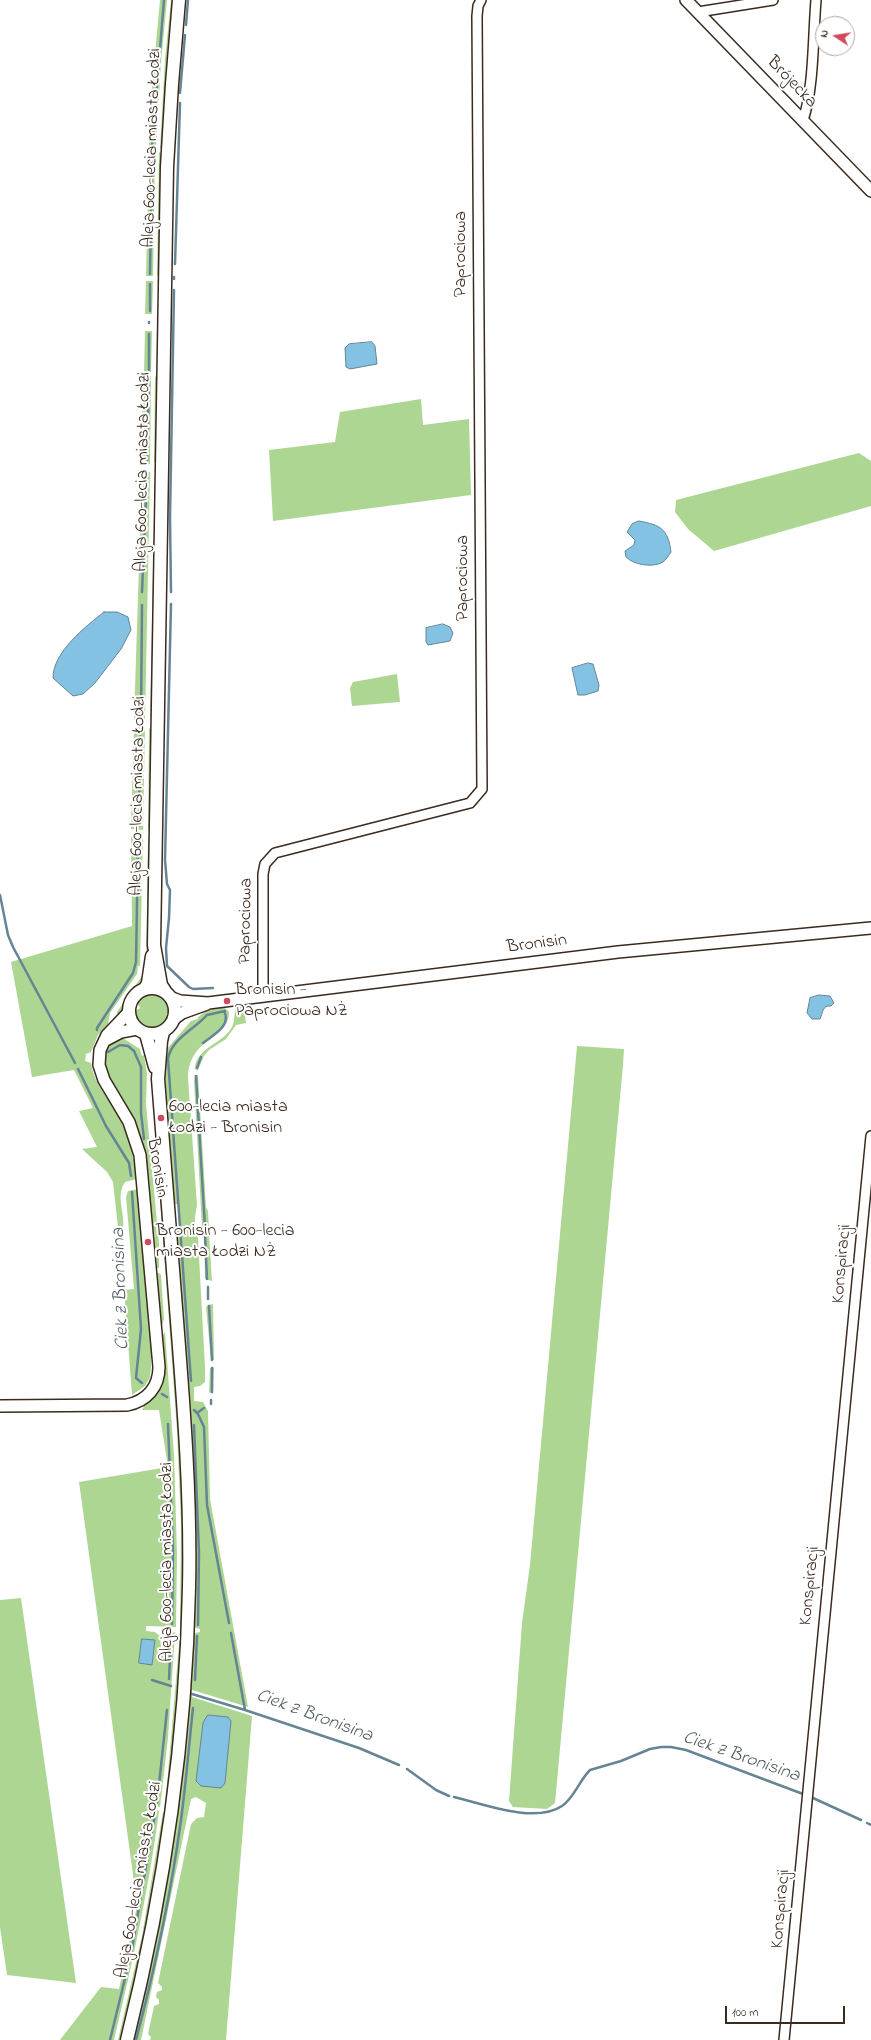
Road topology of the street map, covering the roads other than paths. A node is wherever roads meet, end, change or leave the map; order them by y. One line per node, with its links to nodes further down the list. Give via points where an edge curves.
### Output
1 (179, 0): 10 (main road, Aleja 600-lecia miasta Łodzi, via 167,174)
2 (481, 0): 13 (street, Paprociowa, via 476,16 482,789 470,803 275,853 265,864 263,874)
3 (686, 0): 6 (street, Brójecka)
4 (772, 0): 6 (street)
5 (816, 0): 7 (street, via 807,110)
6 (698, 12): 7 (street, Brójecka)
7 (803, 120): 8 (street, Brójecka)
8 (871, 191)
9 (871, 928): 13 (street, Bronisin, via 618,952)
10 (154, 945): 11 (main road, Aleja 600-lecia miasta Łodzi); 12 (main road, Aleja 600-lecia miasta Łodzi, via 161,985)
11 (145, 989): 12 (main road, via 159,988); 15 (main road, via 132,1000)
12 (168, 994): 14 (street, Bronisin, via 180,1001); 16 (main road, via 175,1006)
13 (263, 996): 14 (street, Bronisin)
14 (208, 1003): 16 (street, Bronisin)
15 (129, 1012): 17 (main road, via 132,1023); 19 (street, Bronisin)
16 (175, 1018): 18 (main road)
17 (141, 1031): 18 (main road, via 153,1035); 19 (street, via 121,1032); 20 (main road, Aleja 600-lecia miasta Łodzi)
18 (163, 1032): 20 (main road, Aleja 600-lecia miasta Łodzi)
19 (104, 1041): 22 (street, Bronisin, via 99,1054 100,1070 129,1122 142,1163 159,1366 158,1380 145,1397 127,1405)
20 (158, 1079): 23 (main road, Aleja 600-lecia miasta Łodzi, via 186,1443 188,1609 182,1717 171,1822 150,1942)
21 (871, 1136): 24 (street, Konspiracji)
22 (0, 1406)
23 (127, 2040)
24 (784, 2040)

